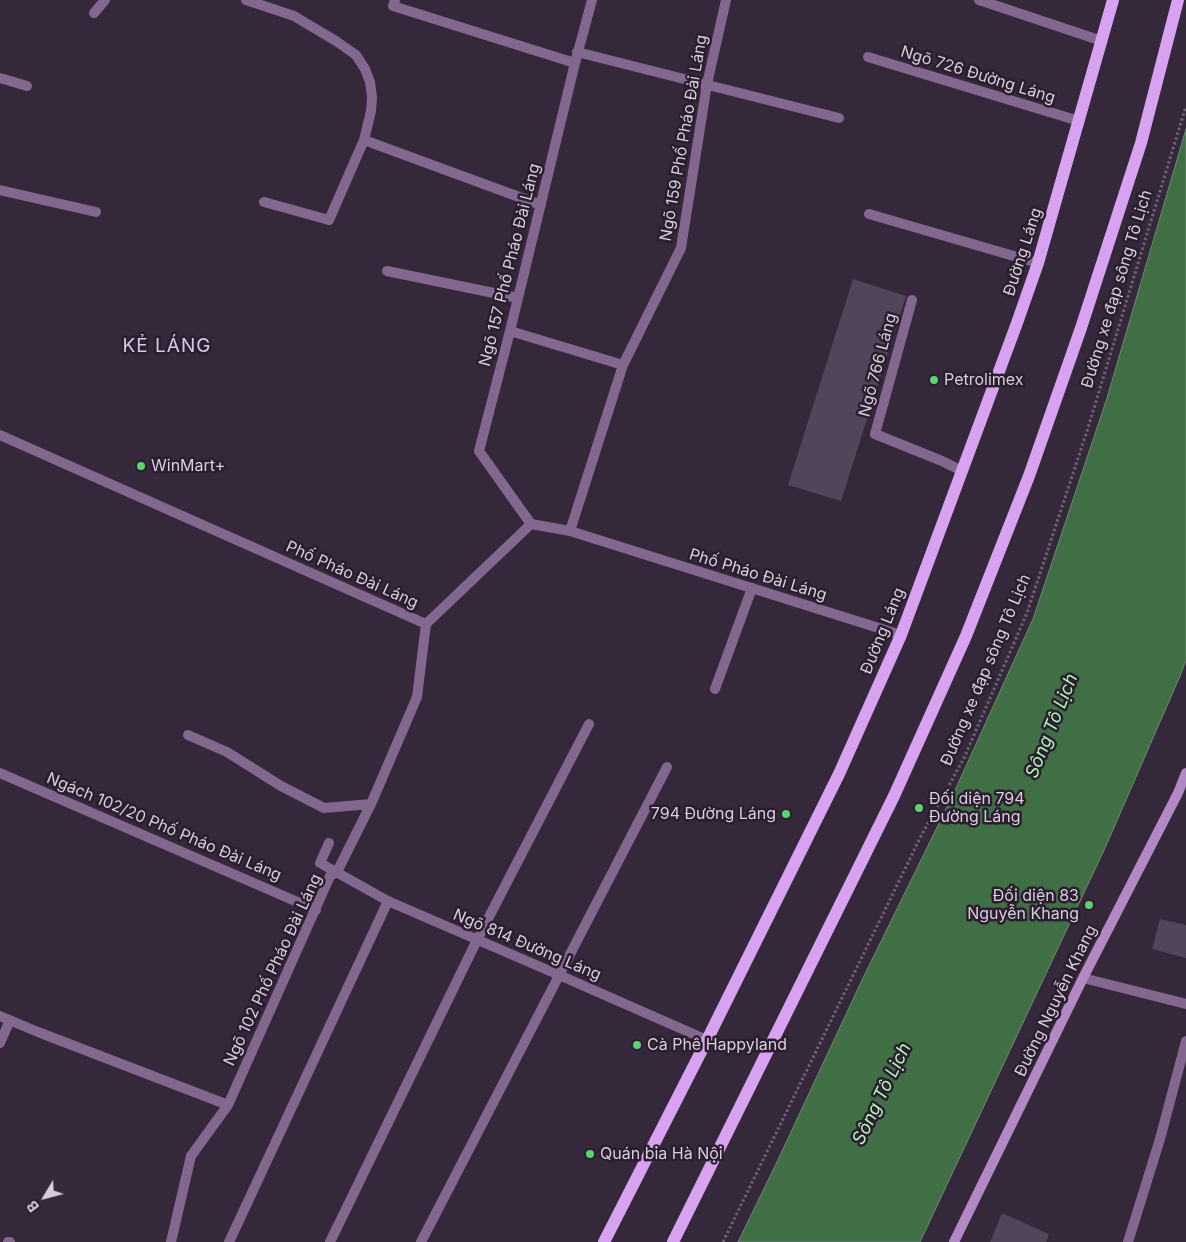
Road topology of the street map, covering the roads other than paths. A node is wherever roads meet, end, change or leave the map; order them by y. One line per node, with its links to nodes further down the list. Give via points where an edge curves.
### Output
1 (105, 0): 9 (street)
2 (246, 0): 19 (street, via 294,16 356,55 370,82 372,97)
3 (395, 0): 13 (street, via 393,6)
4 (592, 0): 11 (street, Ngõ 157 Phố Pháo Đài Láng)
5 (726, 0): 15 (street, Ngõ 159 Phố Pháo Đài Láng)
6 (979, 0): 10 (street)
7 (1113, 0): 10 (main road, Đường Láng)
8 (1178, 0): 65 (main road, via 1141,143 1081,328 1029,476 966,636 894,796)
9 (94, 13)
10 (1102, 41): 18 (main road, Đường Láng)
11 (577, 52): 13 (street, Ngõ 157 Phố Pháo Đài Láng); 15 (street)
12 (868, 57): 18 (street, Ngõ 726 Đường Láng)
13 (575, 63): 22 (street, Ngõ 157 Phố Pháo Đài Láng)
14 (0, 78): 16 (street)
15 (707, 84): 17 (street); 30 (street, Ngõ 159 Phố Pháo Đài Láng, via 681,248)
16 (27, 86)
17 (839, 118)
18 (1079, 121): 25 (main road, Đường Láng)
19 (364, 140): 21 (street, via 329,220); 22 (street)
20 (0, 190): 23 (street)
21 (264, 202)
22 (541, 205): 27 (street, Ngõ 157 Phố Pháo Đài Láng)
23 (96, 212)
24 (869, 214): 25 (street)
25 (1038, 262): 32 (main road, Đường Láng)
26 (386, 271): 27 (street)
27 (518, 298): 29 (street, Ngõ 157 Phố Pháo Đài Láng)
28 (912, 300): 32 (street, Ngõ 766 Láng, via 875,434)
29 (510, 332): 30 (street); 33 (street, Ngõ 157 Phố Pháo Đài Láng, via 479,451)
30 (623, 365): 34 (street, Ngõ 159 Phố Pháo Đài Láng)
31 (0, 435): 36 (street, Phố Pháo Đài Láng)
32 (962, 471): 37 (main road, Đường Láng)
33 (531, 524): 34 (street, Phố Pháo Đài Láng); 36 (street, Phố Pháo Đài Láng)
34 (570, 531): 35 (street, Phố Pháo Đài Láng)
35 (752, 588): 37 (street, Phố Pháo Đài Láng); 38 (street)
36 (426, 624): 45 (street, Ngõ 102 Phố Pháo Đài Láng, via 417,697)
37 (901, 635): 56 (main road, Đường Láng, via 839,774)
38 (715, 689)
39 (589, 724): 50 (street)
40 (188, 735): 45 (street, via 227,752 324,808)
41 (668, 767): 51 (street)
42 (0, 773): 49 (street, Ngách 102/20 Phố Pháo Đài Láng)
43 (1186, 773): 44 (main road, Đường Nguyễn Khang)
44 (1182, 794): 52 (main road, Đường Nguyễn Khang)
45 (371, 804): 47 (street, Ngõ 102 Phố Pháo Đài Láng)
46 (329, 843): 47 (street, Ngõ 814 Đường Láng, via 320,863)
47 (337, 872): 48 (street, Ngõ 814 Đường Láng); 49 (street, Ngõ 102 Phố Pháo Đài Láng, via 330,876)
48 (388, 901): 50 (street, Ngõ 814 Đường Láng); 61 (street)
49 (316, 910): 59 (street, Ngõ 102 Phố Pháo Đài Láng)
50 (477, 940): 51 (street, Ngõ 814 Đường Láng); 62 (street)
51 (559, 975): 56 (street, Ngõ 814 Đường Láng); 63 (street)
52 (1083, 978): 53 (street); 66 (main road, Đường Nguyễn Khang)
53 (1186, 1004)
54 (0, 1016): 55 (street)
55 (10, 1020): 58 (street); 59 (street)
56 (706, 1040): 64 (main road, Đường Láng)
57 (1186, 1041): 67 (street)
58 (0, 1043)
59 (228, 1105): 60 (street, Ngõ 102 Phố Pháo Đài Láng, via 191,1156)
60 (171, 1242)
61 (229, 1242)
62 (330, 1242)
63 (421, 1242)
64 (604, 1242)
65 (673, 1242)
66 (954, 1242)
67 (1128, 1242)

